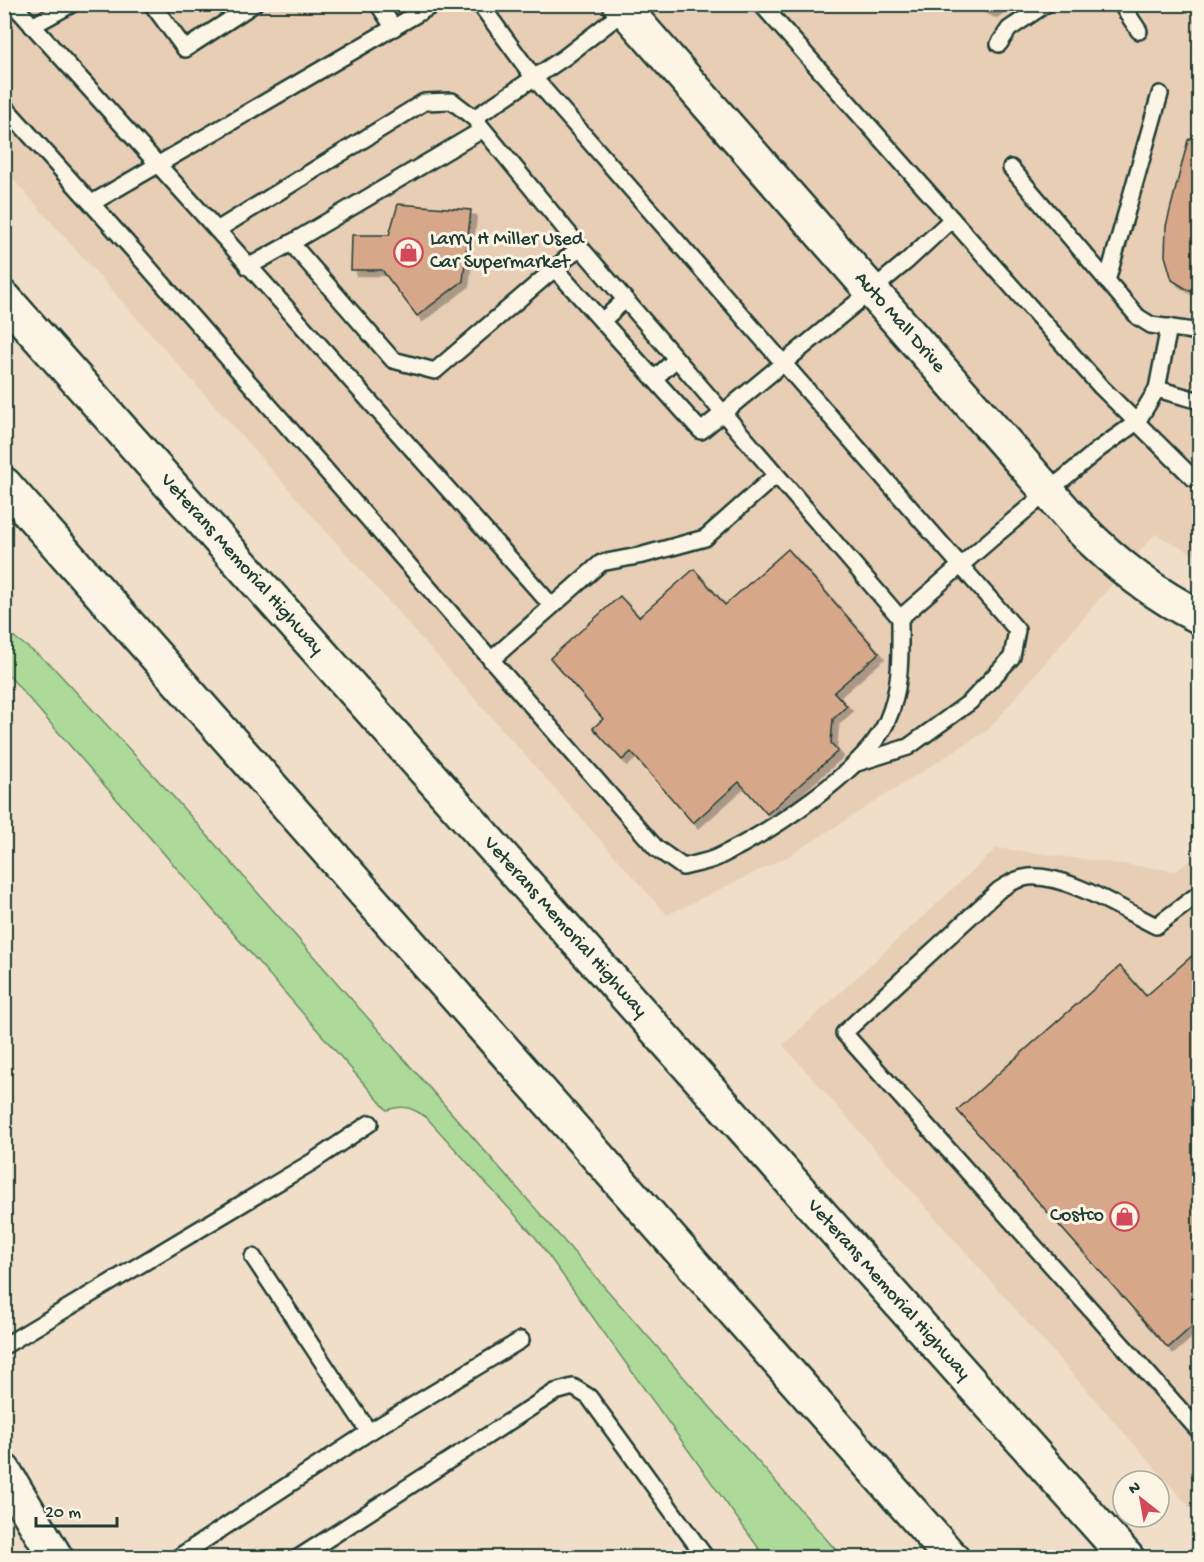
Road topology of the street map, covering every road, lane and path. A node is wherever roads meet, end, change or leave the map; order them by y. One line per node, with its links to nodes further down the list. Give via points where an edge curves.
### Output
1 (14, 4): 12 (lane)
2 (72, 4): 12 (lane)
3 (152, 4): 4 (lane, via 185,49)
4 (254, 4)
5 (378, 4): 13 (lane)
6 (434, 4): 13 (lane)
7 (480, 4): 16 (lane)
8 (761, 4): 23 (lane)
9 (1046, 4): 15 (lane, via 1009,30)
10 (1121, 4): 14 (lane)
11 (626, 6): 16 (lane); 30 (main road, Auto Mall Drive)
12 (32, 26): 20 (lane)
13 (394, 28): 20 (lane)
14 (1139, 31)
15 (999, 44)
16 (534, 78): 19 (lane); 37 (lane)
17 (1160, 94): 29 (lane)
18 (4, 106): 22 (lane)
19 (478, 124): 24 (lane, via 452,101 424,102); 25 (lane); 26 (lane)
20 (158, 166): 22 (lane); 24 (lane)
21 (1011, 168): 29 (lane)
22 (92, 204): 51 (lane)
23 (952, 219): 30 (lane); 42 (lane, via 1101,387)
24 (217, 230): 27 (lane)
25 (291, 243): 27 (lane); 28 (lane, via 393,360 435,371)
26 (580, 248): 28 (lane); 32 (lane)
27 (248, 267): 48 (lane)
28 (555, 269): 33 (lane)
29 (1107, 281): 34 (lane, via 1138,317 1150,325)
30 (871, 290): 37 (lane); 46 (main road, Auto Mall Drive)
31 (4, 298): 66 (main road, Veterans Memorial Highway)
32 (625, 300): 33 (lane); 36 (lane)
33 (602, 321): 38 (lane)
34 (1169, 327): 35 (lane); 39 (lane)
35 (1200, 332)
36 (676, 359): 38 (lane); 41 (lane)
37 (784, 361): 41 (lane); 47 (lane)
38 (654, 379): 41 (lane, via 701,431)
39 (1156, 389): 40 (lane); 42 (lane)
40 (1200, 401)
41 (722, 413): 43 (lane)
42 (1137, 422): 44 (lane, via 1193,478); 46 (lane)
43 (776, 474): 48 (lane, via 705,538 601,563); 50 (lane)
44 (1200, 479)
45 (4, 484): 61 (main road)
46 (1048, 493): 47 (lane); 49 (main road, Auto Mall Drive, via 1109,558 1149,588)
47 (960, 566): 50 (lane); 52 (lane, via 1017,630 1012,657 970,702 908,747)
48 (552, 606): 51 (lane)
49 (1200, 617)
50 (900, 618): 52 (lane, via 901,678 886,722)
51 (491, 660): 52 (lane, via 656,848 683,867 717,858 807,804)
52 (857, 763)
53 (1200, 893): 59 (lane, via 1156,926 1051,879 1030,877 1013,881 844,1033)
54 (370, 1123): 57 (lane, via 302,1168)
55 (253, 1257): 58 (lane)
56 (521, 1340): 58 (lane)
57 (4, 1346)
58 (369, 1432): 63 (lane)
59 (1200, 1432)
60 (4, 1471): 62 (main road)
61 (950, 1555)
62 (56, 1557)
63 (177, 1557)
64 (298, 1557): 65 (lane, via 555,1392 573,1387 589,1397)
65 (706, 1557)
66 (1127, 1557)

